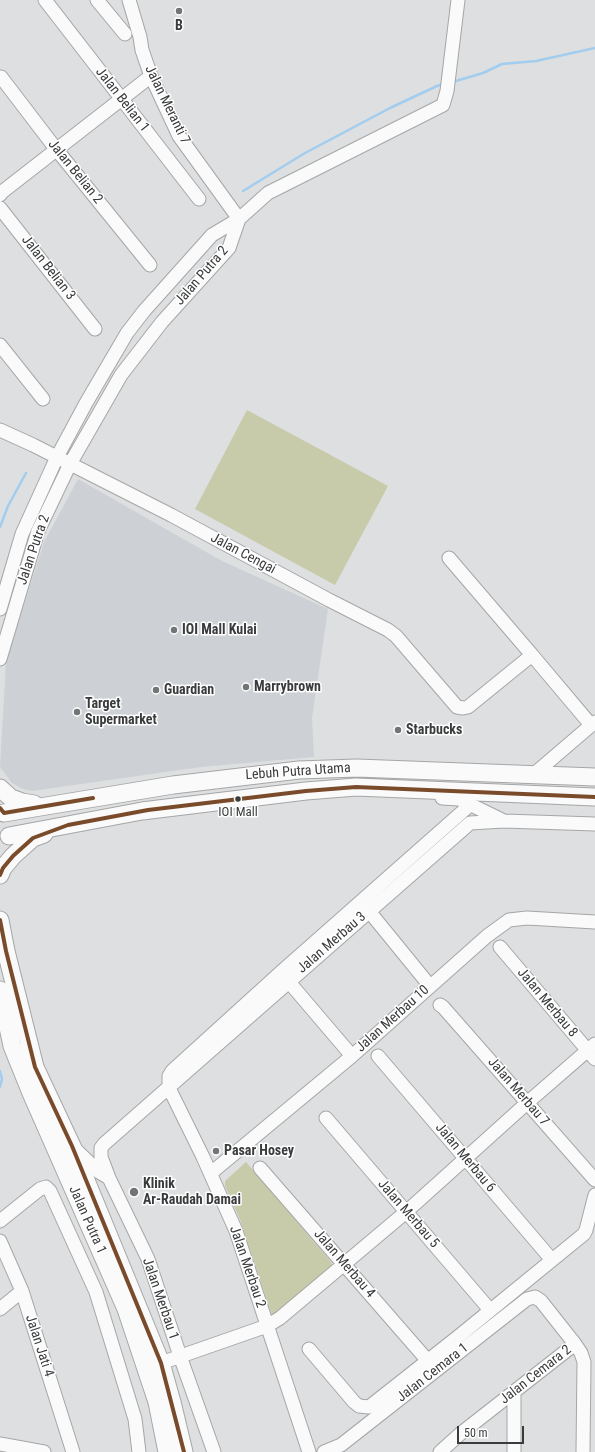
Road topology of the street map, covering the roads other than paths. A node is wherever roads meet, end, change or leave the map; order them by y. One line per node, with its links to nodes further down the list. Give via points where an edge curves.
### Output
1 (45, 0): 8 (street, Jalan Belian 1)
2 (97, 0): 5 (street)
3 (129, 0): 6 (street, Jalan Meranti 7)
4 (458, 0): 13 (street, via 443,105 268,193)
5 (125, 34)
6 (151, 76): 8 (street); 13 (street, Jalan Meranti 7, via 179,136)
7 (1, 77): 9 (street, Jalan Belian 2)
8 (121, 99): 9 (street); 11 (street, Jalan Belian 1)
9 (56, 149): 10 (street); 14 (street, Jalan Belian 2)
10 (0, 195)
11 (199, 199)
12 (0, 208): 15 (street, Jalan Belian 3)
13 (239, 219): 19 (street, Jalan Putra 2, via 212,235 144,311 115,353); 20 (street, Jalan Putra 2, via 228,248 162,322 121,375)
14 (150, 265)
15 (95, 329)
16 (0, 345): 17 (street)
17 (43, 399)
18 (0, 430): 19 (street, Jalan Cengai)
19 (57, 457): 20 (street, Jalan Cengai); 22 (street, Jalan Putra 2, via 22,534)
20 (70, 464): 23 (street, Jalan Cengai, via 388,630 457,707 468,707); 24 (street, Jalan Putra 2, via 38,531)
21 (449, 558): 23 (street)
22 (0, 609)
23 (532, 655): 25 (street)
24 (0, 659)
25 (593, 723): 26 (street)
26 (533, 775): 27 (main road, Lebuh Putra Utama); 32 (main road, Lebuh Putra Utama, via 357,768 299,770 173,784)
27 (595, 777)
28 (356, 787): 30 (main road, Lebuh Putra Utama); 31 (street, via 376,795 459,799); 36 (main road, Lebuh Putra Utama, via 148,810)
29 (0, 788): 32 (main road, via 11,798)
30 (595, 797)
31 (470, 805): 34 (street); 40 (street)
32 (45, 806): 33 (main road, Lebuh Putra Utama)
33 (2, 810): 37 (main road, via 8,820)
34 (504, 821): 35 (street, Jalan Merbau 3); 40 (street, Jalan Merbau 3, via 470,822)
35 (595, 824)
36 (68, 825): 37 (main road, Lebuh Putra Utama); 39 (main road, via 33,838 13,856)
37 (9, 836): 38 (main road)
38 (0, 853)
39 (0, 875)
40 (365, 906): 44 (street, Jalan Merbau 3); 45 (street)
41 (0, 920): 54 (main road, Jalan Putra 1, via 35,1067)
42 (595, 922): 45 (street, Jalan Merbau 10, via 527,918 509,920)
43 (500, 947): 48 (street, Jalan Merbau 8)
44 (285, 977): 49 (street); 51 (street, Jalan Merbau 3)
45 (430, 986): 49 (street, Jalan Merbau 10)
46 (1, 996): 81 (main road, Jalan Putra 1, via 12,1046 126,1309 156,1402)
47 (440, 1005): 52 (street, Jalan Merbau 7)
48 (592, 1051): 52 (street)
49 (352, 1056): 58 (street, Jalan Merbau 10)
50 (378, 1056): 56 (street, Jalan Merbau 6)
51 (169, 1088): 55 (street, Jalan Merbau 3); 58 (street, Jalan Merbau 2)
52 (527, 1103): 56 (street); 60 (street, Jalan Merbau 7)
53 (326, 1118): 62 (street, Jalan Merbau 5)
54 (72, 1146): 59 (street, via 99,1172); 75 (main road, Jalan Putra 1)
55 (102, 1148): 59 (street, Jalan Merbau 1, via 102,1157)
56 (465, 1158): 62 (street); 65 (street, Jalan Merbau 6)
57 (260, 1168): 66 (street, Jalan Merbau 4)
58 (211, 1173): 70 (street, Jalan Merbau 2, via 236,1231)
59 (109, 1178): 73 (street, Jalan Merbau 1, via 148,1259)
60 (595, 1180)
61 (595, 1195): 65 (street, via 584,1234)
62 (406, 1212): 66 (street); 69 (street, Jalan Merbau 5)
63 (0, 1221): 80 (street, via 40,1189 46,1187 50,1191 96,1292 135,1419)
64 (0, 1241): 67 (street, Jalan Jati 4)
65 (552, 1260): 69 (street)
66 (344, 1264): 70 (street); 74 (street, Jalan Merbau 4)
67 (22, 1291): 68 (street); 79 (street, Jalan Jati 4)
68 (0, 1309)
69 (490, 1310): 74 (street)
70 (268, 1326): 73 (street); 84 (street, Jalan Merbau 2)
71 (575, 1344): 76 (street, Jalan Cemara 2); 85 (street, Jalan Cemara 1, via 541,1301 535,1297 528,1299 342,1445); 88 (street, via 584,1362)
72 (309, 1349): 74 (street, via 354,1402 364,1407 369,1407)
73 (180, 1356): 75 (street); 83 (street, Jalan Merbau 1)
74 (428, 1361)
75 (161, 1363): 82 (main road, Jalan Putra 1)
76 (514, 1392): 86 (street, Jalan Cemara 2); 87 (street)
77 (0, 1444): 78 (street)
78 (44, 1452)
79 (73, 1452)
80 (139, 1452)
81 (167, 1452)
82 (184, 1452)
83 (214, 1452)
84 (309, 1452)
85 (324, 1452)
86 (440, 1452)
87 (514, 1452)
88 (583, 1452)

